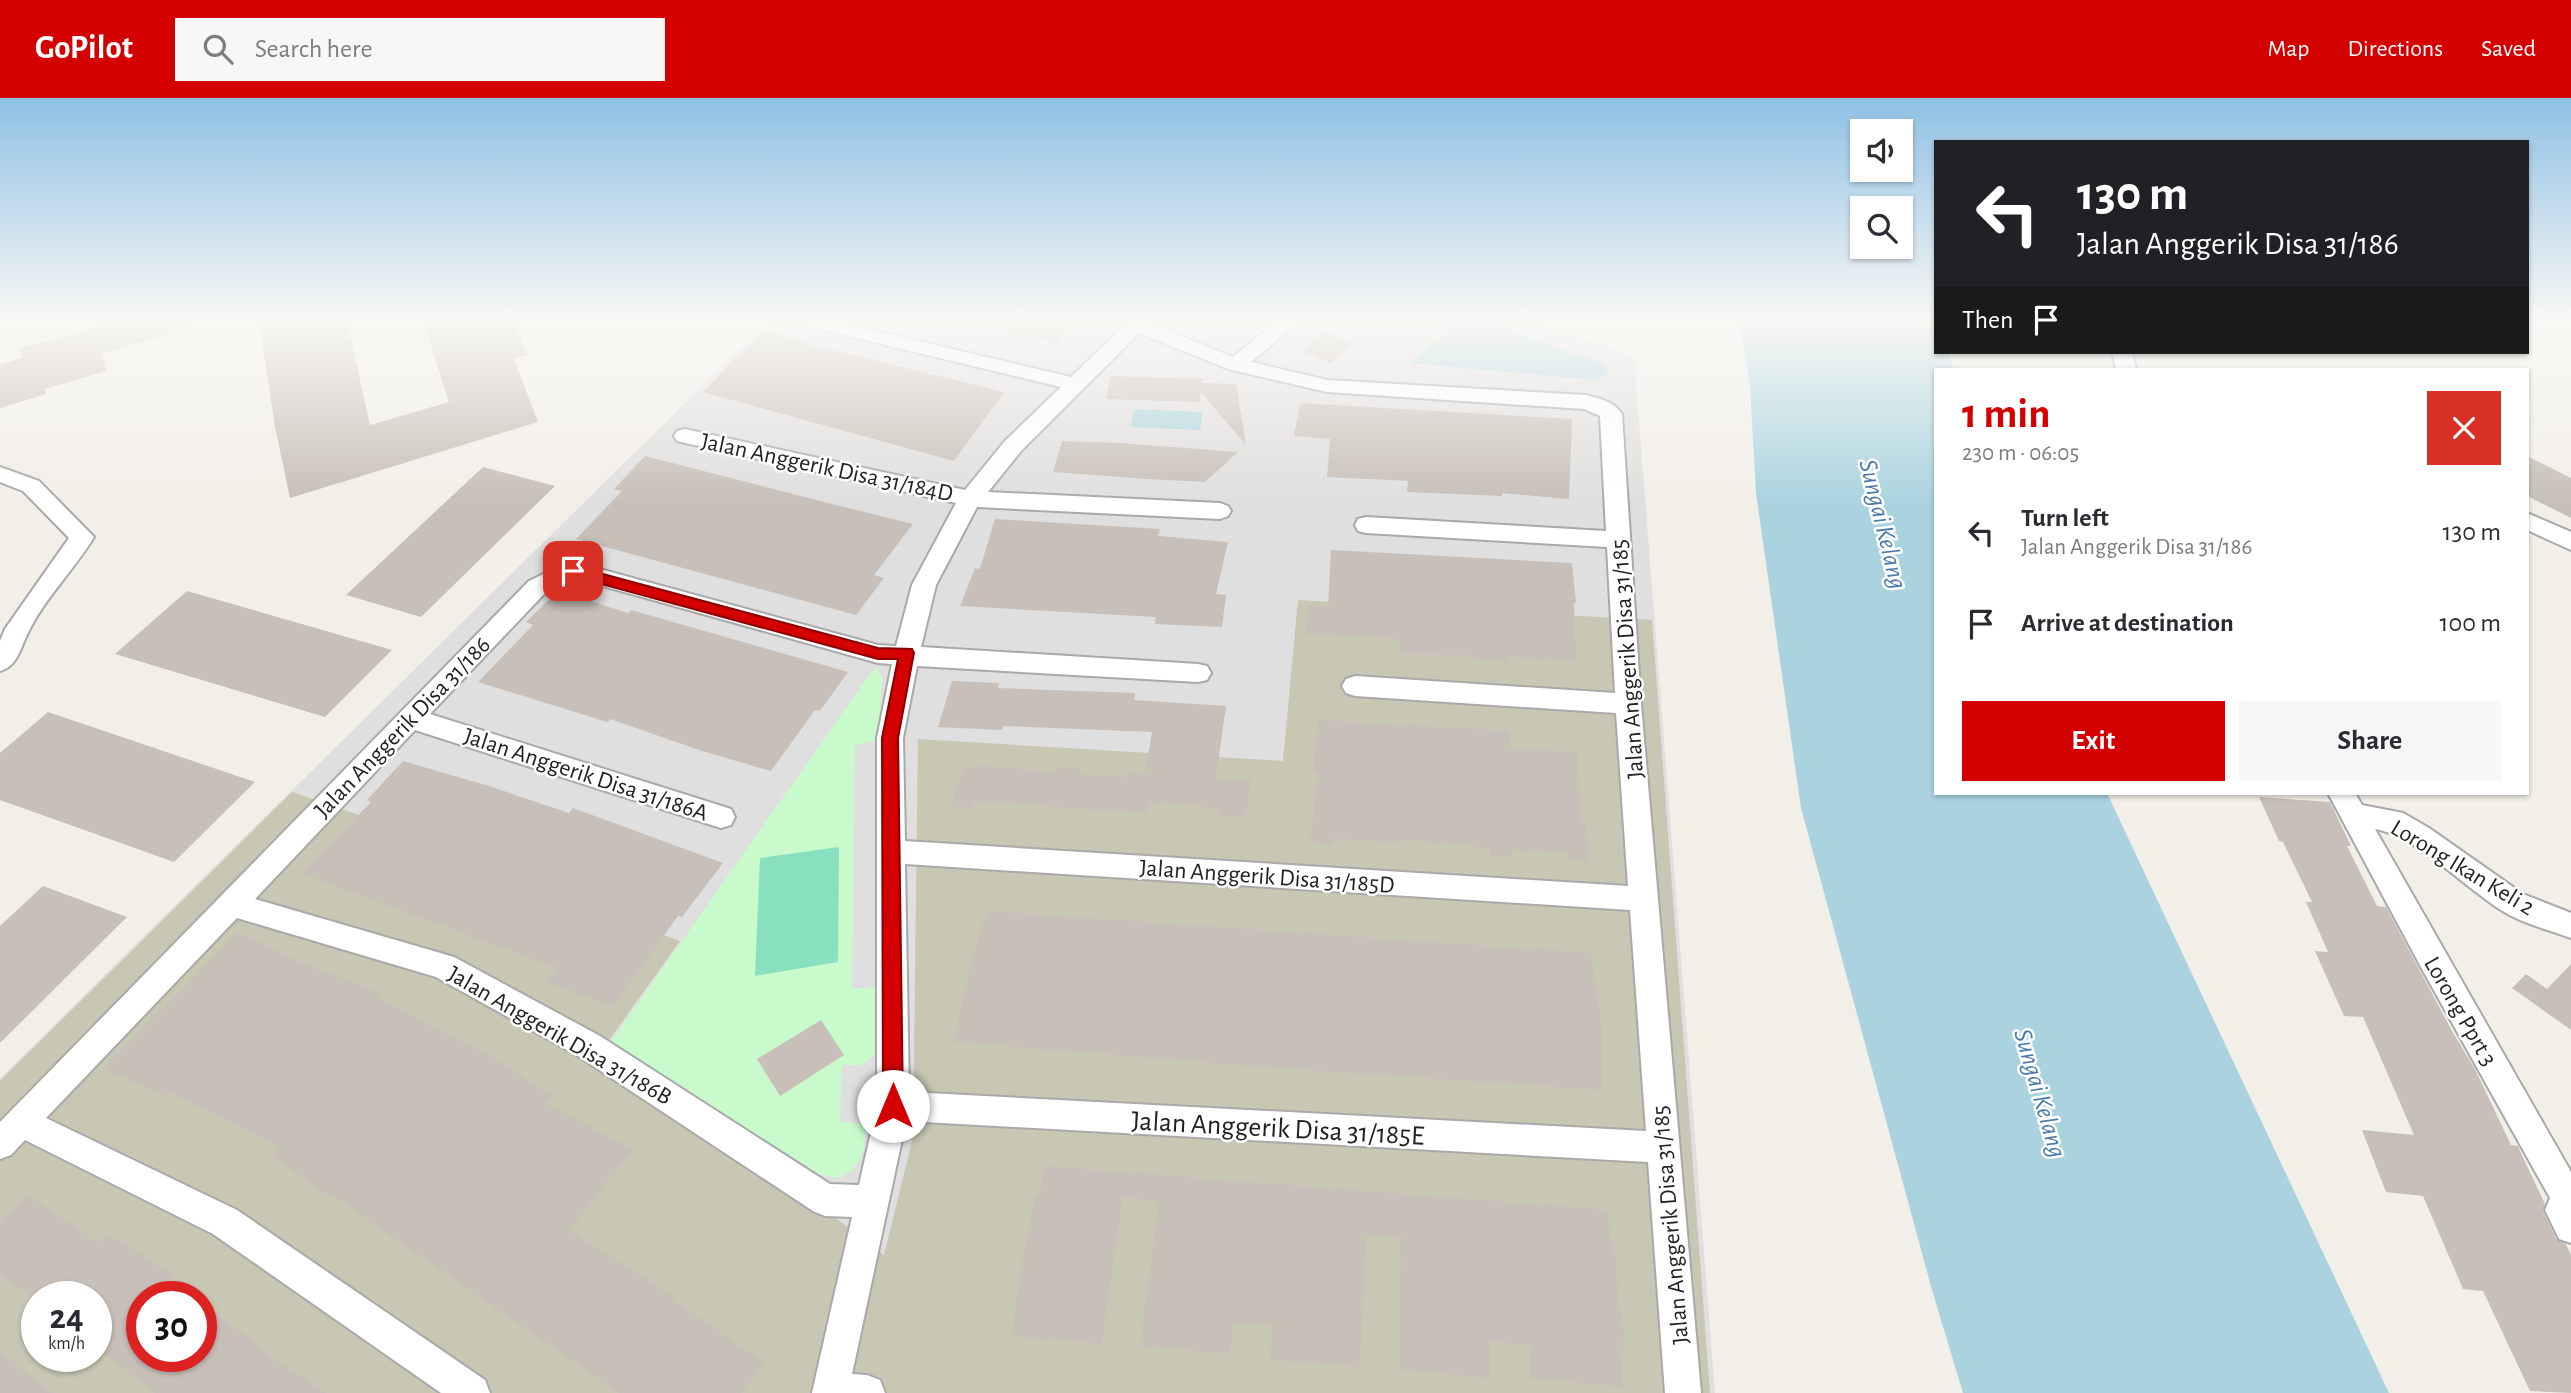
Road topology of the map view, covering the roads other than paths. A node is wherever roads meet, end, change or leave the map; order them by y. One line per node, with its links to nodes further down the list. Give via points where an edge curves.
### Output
1 (1064, 381): 4 (street)
2 (1078, 381): 4 (street)
3 (1307, 381): 11 (street, Jalan Anggerik Disa 31/185, via 1605,408 1614,420)
4 (1075, 384): 7 (street, via 1013,446)
5 (685, 436): 7 (street, Jalan Anggerik Disa 31/184D)
6 (0, 474): 14 (street, via 31,486 82,537 17,629)
7 (970, 499): 8 (street, Jalan Anggerik Disa 31/184D); 13 (street, via 924,585)
8 (1220, 511)
9 (2529, 522): 12 (street)
10 (1366, 525): 11 (street)
11 (1620, 540): 17 (street, Jalan Anggerik Disa 31/185)
12 (2571, 542)
13 (907, 653): 15 (street, Jalan Anggerik Disa 31/186); 18 (street, Jalan Anggerik Disa 31/186, via 878,653 573,571 537,587); 21 (street, via 890,738)
14 (0, 662)
15 (1198, 673)
16 (1355, 685): 17 (street)
17 (1628, 704): 22 (street, Jalan Anggerik Disa 31/185)
18 (410, 718): 20 (street, Jalan Anggerik Disa 31/186A); 23 (street, Jalan Anggerik Disa 31/186)
19 (2347, 804): 24 (street, Lorong Ikan Keli 2, via 2419,836 2513,903); 29 (street, Lorong Pprt 3)
20 (721, 817)
21 (891, 852): 22 (street, Jalan Anggerik Disa 31/185D); 25 (street)
22 (1644, 899): 27 (street, Jalan Anggerik Disa 31/185)
23 (231, 904): 26 (street, Jalan Anggerik Disa 31/186); 28 (street, Jalan Anggerik Disa 31/186B, via 444,966 589,1046 825,1200)
24 (2571, 926)
25 (893, 1106): 27 (street, Jalan Anggerik Disa 31/185E); 28 (street)
26 (11, 1133): 31 (street, via 225,1222)
27 (1664, 1147): 33 (street, Jalan Anggerik Disa 31/185)
28 (870, 1202): 30 (street)
29 (2570, 1209)
30 (831, 1392): 32 (street)
31 (472, 1393)
32 (867, 1393)
33 (1683, 1393)

